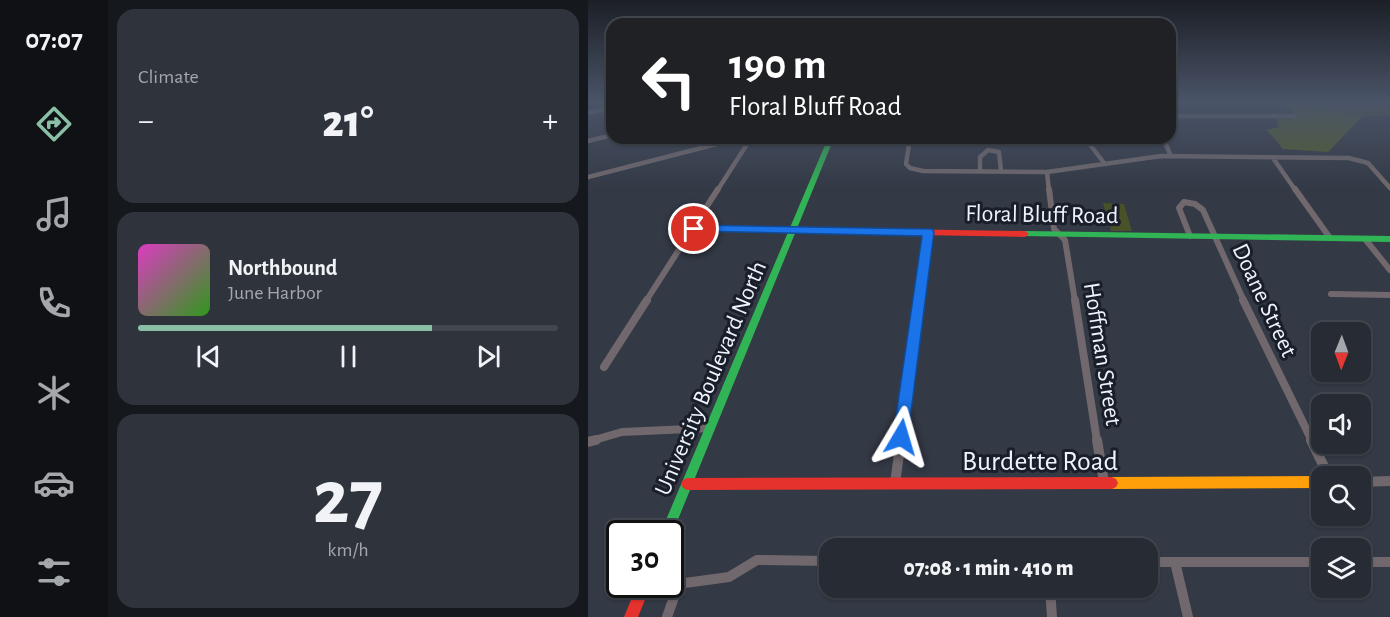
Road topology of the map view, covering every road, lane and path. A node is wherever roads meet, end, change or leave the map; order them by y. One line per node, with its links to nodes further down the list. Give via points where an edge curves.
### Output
1 (606, 136): 2 (street)
2 (588, 141)
3 (717, 144): 15 (street)
4 (747, 144): 17 (street)
5 (828, 144): 18 (street, University Boulevard North)
6 (909, 144): 12 (street, via 906,164 910,168)
7 (1089, 144): 11 (street)
8 (1166, 144): 9 (street)
9 (1171, 156): 10 (street); 11 (street)
10 (1273, 158): 16 (street, via 1360,160 1368,163); 23 (street)
11 (1104, 164): 14 (street)
12 (980, 171): 13 (street); 13 (street, via 980,157 988,150 999,152)
13 (1001, 171): 14 (street)
14 (1047, 172): 20 (street, Hoffman Street, via 1054,229)
15 (588, 177)
16 (1390, 188)
17 (694, 229): 18 (street, Floral Bluff Road); 29 (street)
18 (793, 229): 19 (street, Floral Bluff Road); 30 (street, University Boulevard North)
19 (928, 232): 20 (street, Floral Bluff Road); 37 (street)
20 (1059, 234): 21 (street, Floral Bluff Road); 34 (street, Hoffman Street, via 1065,240)
21 (1190, 236): 22 (street, Floral Bluff Road); 22 (street, Doane Street, via 1179,208 1184,202 1203,210)
22 (1213, 236): 23 (street, Floral Bluff Road); 32 (street, Doane Street)
23 (1330, 238): 24 (street, Floral Bluff Road)
24 (1365, 239): 25 (street, Floral Bluff Road); 26 (street)
25 (1390, 239)
26 (1390, 270)
27 (1331, 294): 28 (street)
28 (1390, 295)
29 (604, 367)
30 (711, 428): 31 (street, via 622,432); 38 (street, University Boulevard North)
31 (588, 442)
32 (1324, 466)
33 (1390, 481): 36 (street)
34 (1104, 482): 35 (street, Burdette Road); 37 (street, Burdette Road)
35 (1311, 482)
36 (1371, 482)
37 (895, 483): 38 (street, Burdette Road)
38 (687, 484): 39 (street, University Boulevard North)
39 (672, 520)
40 (819, 561): 46 (street, via 757,560 729,577)
41 (1158, 562): 42 (street)
42 (1175, 562): 43 (street); 53 (street)
43 (1311, 562)
44 (1371, 562): 45 (street)
45 (1390, 562)
46 (684, 583)
47 (639, 598): 50 (street)
48 (670, 598): 51 (street)
49 (1051, 598): 52 (street)
50 (631, 617)
51 (667, 617)
52 (1052, 617)
53 (1188, 617)

